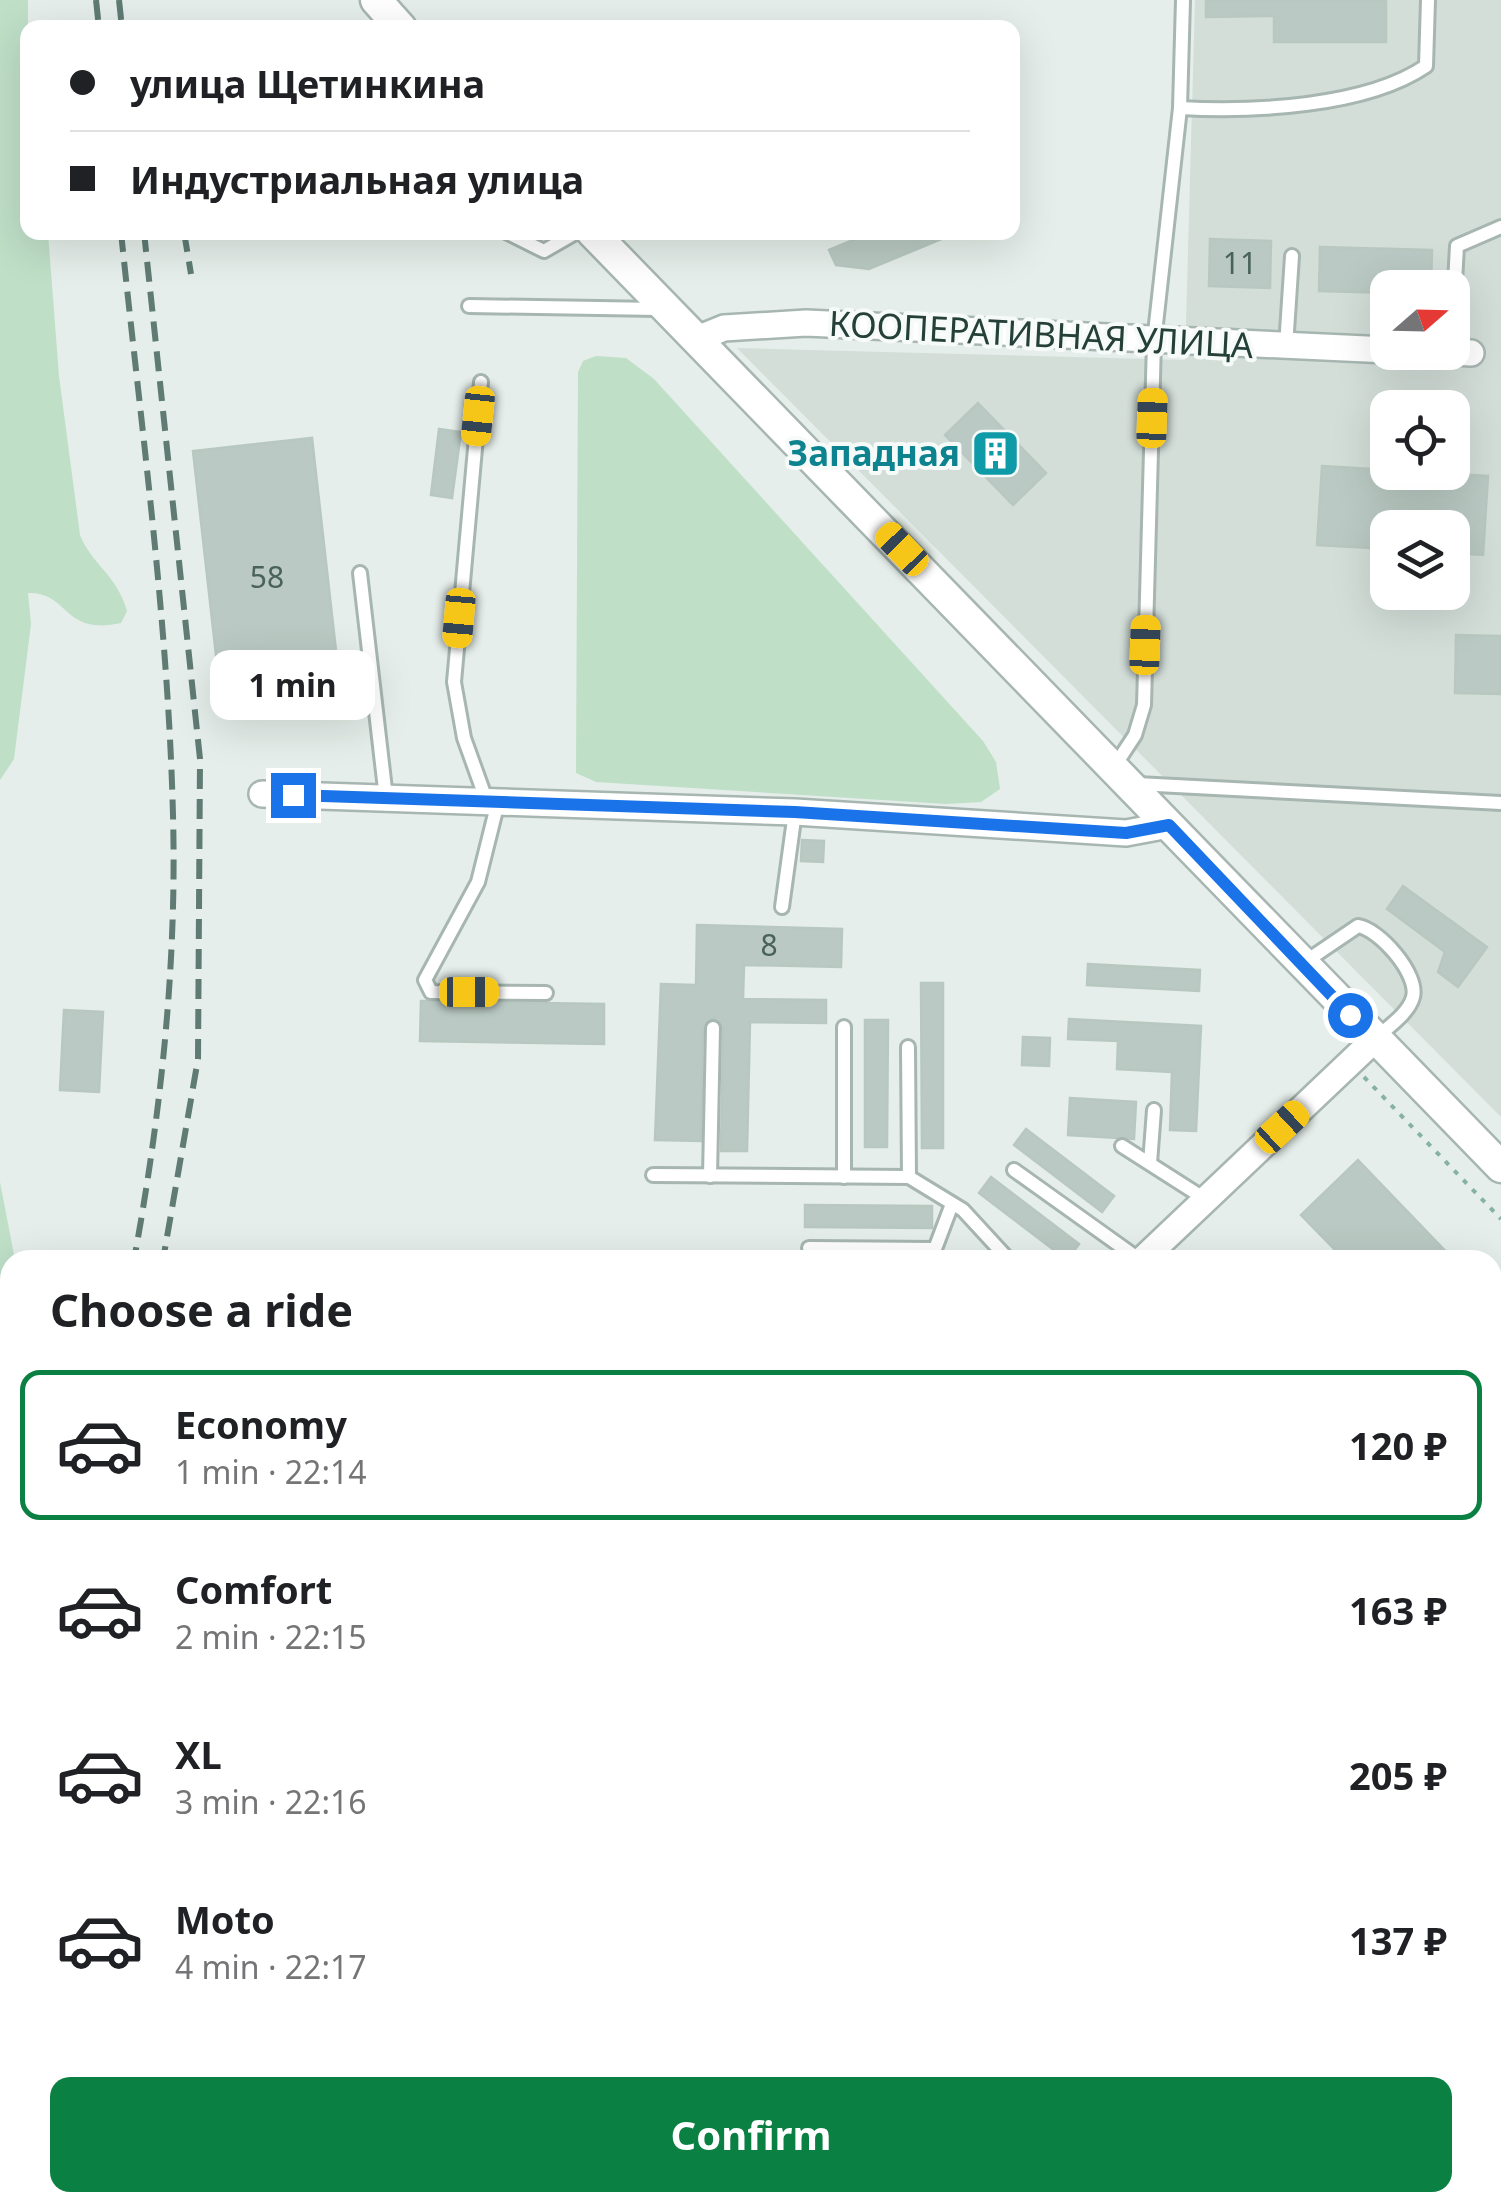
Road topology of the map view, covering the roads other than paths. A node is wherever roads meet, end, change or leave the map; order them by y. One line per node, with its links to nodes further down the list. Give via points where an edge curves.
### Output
1 (376, 0): 4 (street)
2 (1183, 0): 5 (lane)
3 (1428, 0): 5 (lane, via 1426,66 1402,82 1231,111)
4 (394, 20)
5 (1180, 108): 15 (lane)
6 (1501, 228): 11 (lane, via 1458,246)
7 (522, 240): 8 (lane, via 544,251)
8 (563, 240)
9 (600, 240): 13 (street)
10 (1292, 256): 16 (lane)
11 (1458, 270)
12 (469, 306): 13 (lane)
13 (666, 308): 14 (street)
14 (697, 338): 15 (street, КООПЕРАТИВНАЯ УЛИЦА, via 724,328 806,323); 20 (street)
15 (1154, 342): 16 (street, КООПЕРАТИВНАЯ УЛИЦА); 20 (lane, via 1144,705)
16 (1286, 346): 17 (street, КООПЕРАТИВНАЯ УЛИЦА)
17 (1370, 349)
18 (481, 382): 23 (lane, via 454,682 464,738)
19 (360, 573): 22 (lane)
20 (1122, 775): 24 (lane); 26 (street)
21 (262, 794): 22 (street)
22 (386, 798): 23 (street)
23 (493, 802): 25 (street); 29 (lane, via 478,882 426,980 430,992)
24 (1501, 803)
25 (795, 812): 26 (street, via 1126,833); 27 (lane)
26 (1169, 825): 28 (street)
27 (782, 907)
28 (1301, 965): 32 (street); 32 (lane, via 1358,926 1379,936 1410,977 1414,994)
29 (546, 993)
30 (844, 1027): 41 (lane)
31 (713, 1028): 40 (lane)
32 (1374, 1040): 37 (street); 43 (street)
33 (908, 1047): 42 (lane)
34 (1154, 1110): 36 (lane)
35 (1122, 1146): 36 (lane)
36 (1150, 1163): 43 (lane)
37 (1501, 1167)
38 (1014, 1170): 47 (lane)
39 (653, 1175): 40 (lane)
40 (710, 1176): 41 (lane)
41 (844, 1177): 42 (lane)
42 (909, 1177): 44 (lane)
43 (1205, 1198): 48 (street)
44 (952, 1204): 45 (lane, via 935,1248); 46 (lane)
45 (810, 1248)
46 (999, 1250)
47 (1127, 1250)
48 (1151, 1250)

